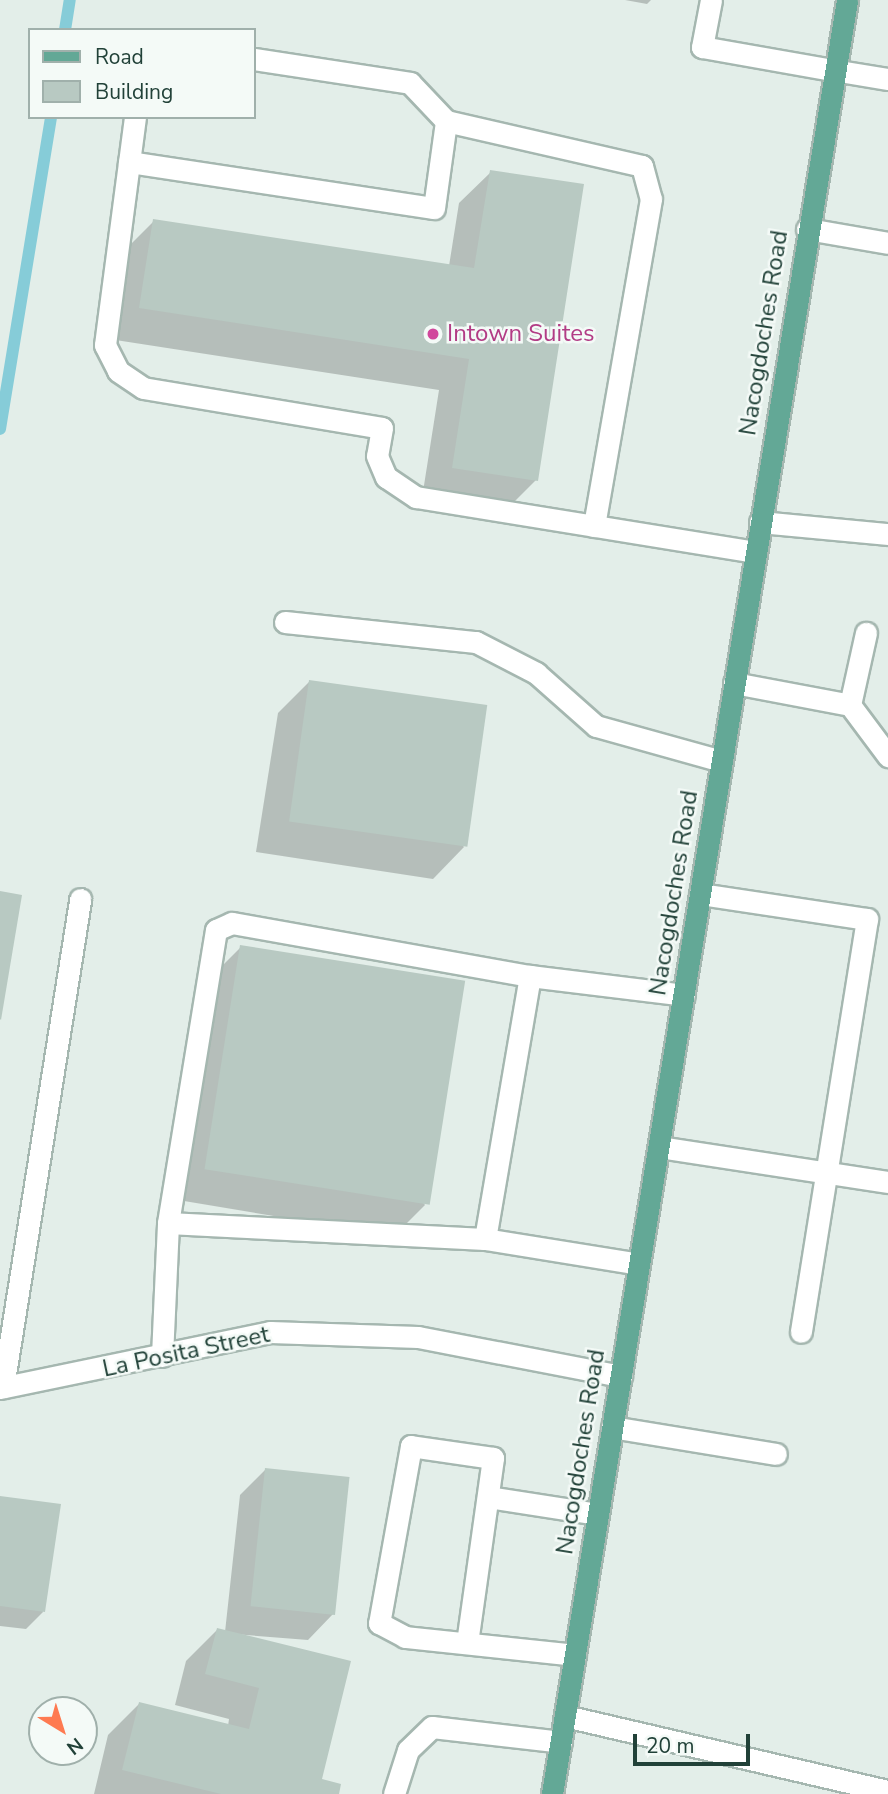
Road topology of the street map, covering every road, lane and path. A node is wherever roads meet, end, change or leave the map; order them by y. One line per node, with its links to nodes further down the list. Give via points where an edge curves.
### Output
1 (711, 0): 4 (street, via 702,47)
2 (847, 0): 4 (main road, Nacogdoches Road)
3 (256, 59): 7 (street, via 410,83)
4 (833, 70): 5 (street); 9 (main road, Nacogdoches Road)
5 (888, 79)
6 (135, 119): 8 (street)
7 (446, 121): 8 (street, via 435,208); 12 (street, via 642,166 651,199)
8 (129, 162): 12 (street, via 105,345 118,371 143,388 382,428 377,456 386,477 416,497)
9 (807, 229): 10 (street); 11 (main road, Nacogdoches Road)
10 (888, 243)
11 (760, 522): 13 (street); 14 (main road, Nacogdoches Road)
12 (594, 526): 14 (street)
13 (888, 534)
14 (755, 552): 17 (main road, Nacogdoches Road)
15 (285, 622): 20 (street, via 476,642 536,673 596,726)
16 (866, 633): 18 (street)
17 (734, 683): 18 (street); 20 (main road, Nacogdoches Road)
18 (850, 705): 19 (street)
19 (888, 756)
20 (721, 761): 21 (main road, Nacogdoches Road)
21 (700, 894): 24 (main road, Nacogdoches Road); 26 (street, via 867,919)
22 (80, 899): 34 (street)
23 (530, 976): 24 (street); 28 (street, via 232,923 216,930); 29 (street)
24 (684, 995): 25 (main road, Nacogdoches Road)
25 (659, 1147): 26 (street); 30 (main road, Nacogdoches Road)
26 (831, 1174): 27 (street); 31 (street)
27 (888, 1182)
28 (168, 1223): 29 (street); 32 (street)
29 (485, 1239): 30 (street)
30 (639, 1264): 33 (main road, Nacogdoches Road)
31 (801, 1332)
32 (162, 1356): 33 (street, La Posita Street, via 270,1332 361,1332); 34 (street, La Posita Street)
33 (621, 1376): 35 (main road, Nacogdoches Road)
34 (1, 1387)
35 (612, 1427): 36 (street); 38 (main road, Nacogdoches Road)
36 (776, 1454)
37 (488, 1497): 38 (street); 39 (street); 39 (street, via 493,1458 411,1446 379,1623 405,1637)
38 (598, 1514): 40 (main road, Nacogdoches Road)
39 (467, 1643): 40 (street)
40 (575, 1654): 41 (main road, Nacogdoches Road)
41 (565, 1716): 42 (main road, Nacogdoches Road); 43 (street)
42 (561, 1742): 44 (street, via 432,1727 408,1750); 45 (main road, Nacogdoches Road)
43 (888, 1791)
44 (394, 1794)
45 (552, 1794)

